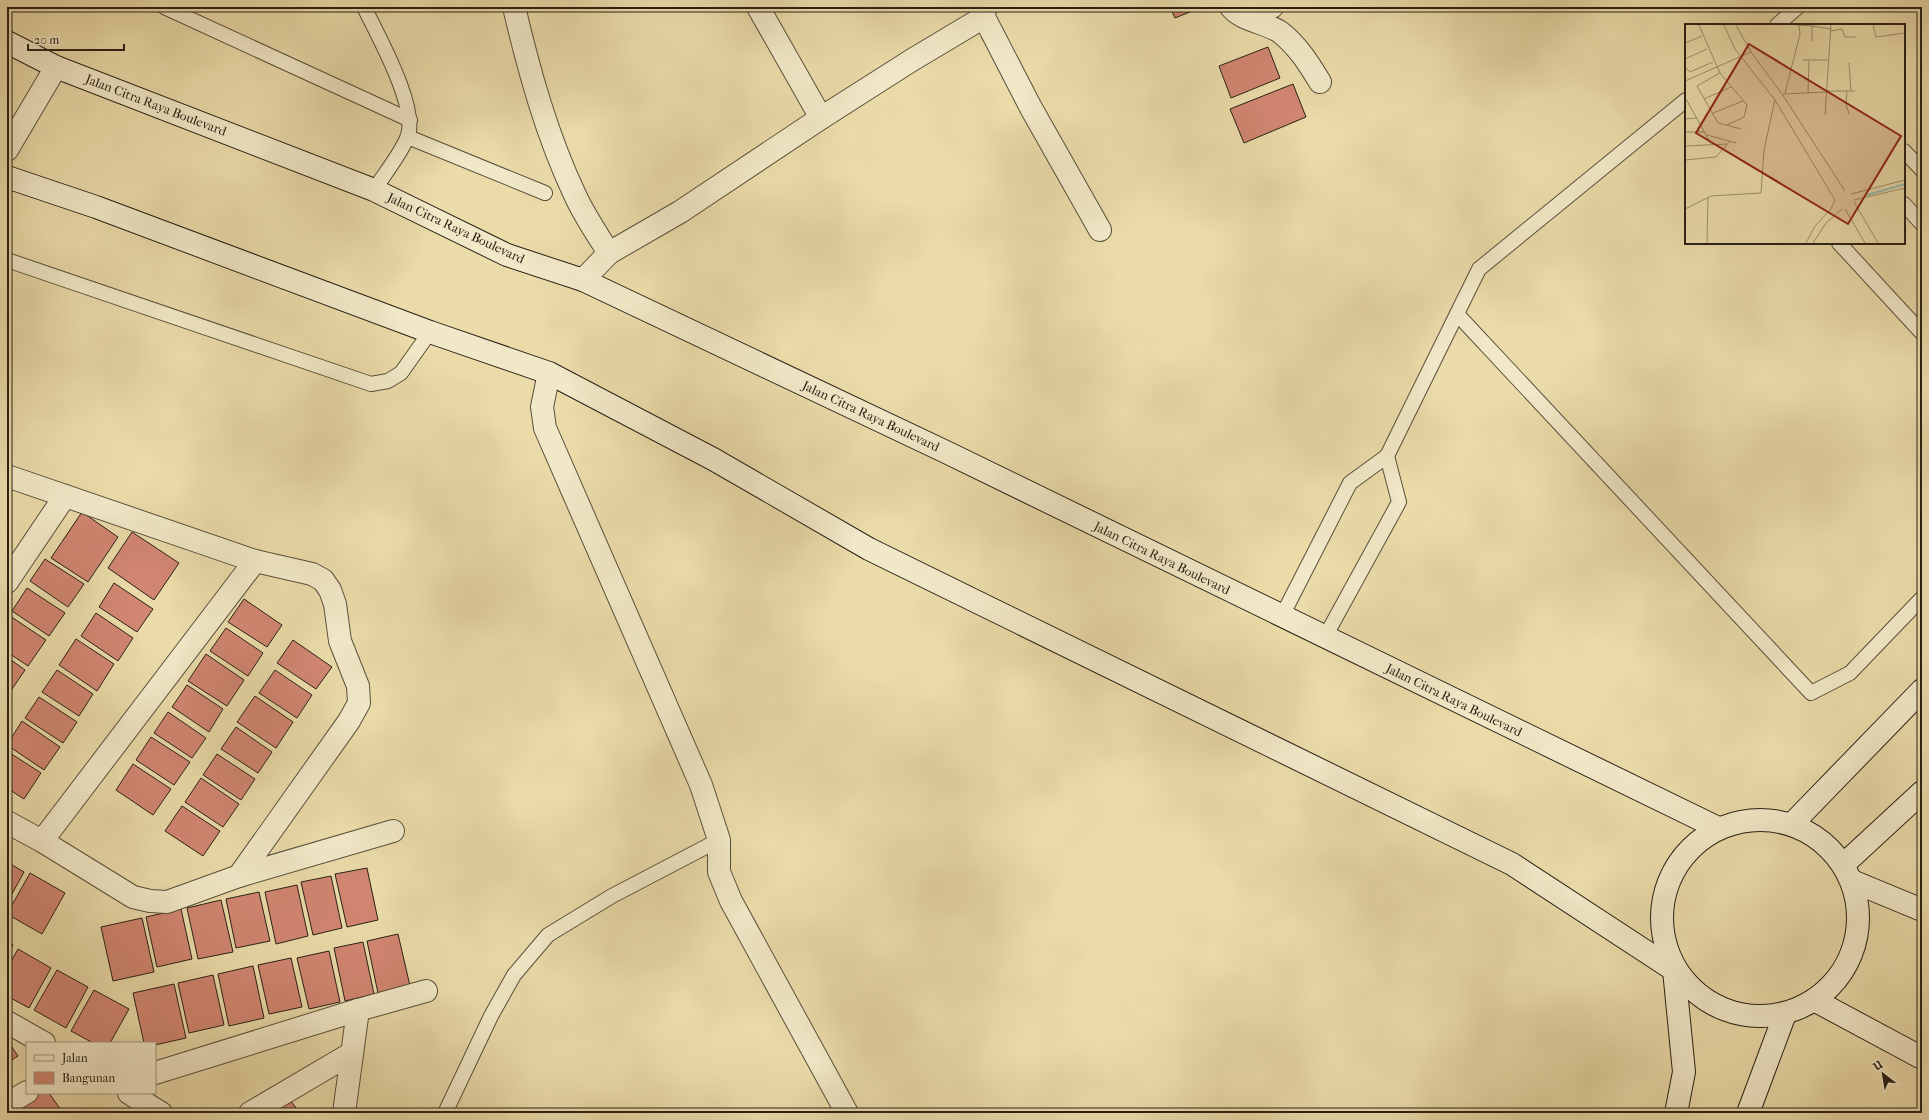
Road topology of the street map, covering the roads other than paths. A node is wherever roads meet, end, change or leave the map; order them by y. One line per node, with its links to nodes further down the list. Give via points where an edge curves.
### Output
1 (164, 7): 16 (lane)
2 (364, 7): 16 (lane, via 400,83)
3 (514, 7): 28 (street, via 524,49 552,138 575,196)
4 (758, 7): 15 (street)
5 (1232, 7): 9 (street, via 1240,15)
6 (1272, 7): 9 (street)
7 (1798, 7): 10 (lane)
8 (984, 12): 15 (street); 26 (street, via 1031,108)
9 (1250, 18): 13 (street, via 1279,32 1289,40 1303,54)
10 (1782, 23)
11 (7, 42): 12 (street, Jalan Citra Raya Boulevard)
12 (56, 66): 18 (street); 22 (street, Jalan Citra Raya Boulevard)
13 (1320, 82)
14 (1685, 101): 31 (lane, via 1479,269)
15 (821, 118): 28 (street, via 680,212)
16 (410, 120): 17 (lane)
17 (408, 137): 22 (lane); 23 (lane)
18 (7, 150)
19 (1905, 152): 20 (lane)
20 (1922, 170)
21 (7, 177): 32 (street, via 103,210)
22 (374, 190): 30 (street, Jalan Citra Raya Boulevard, via 507,255)
23 (545, 194)
24 (1905, 205): 25 (lane)
25 (1922, 224)
26 (1100, 230)
27 (1840, 244): 33 (lane)
28 (609, 253): 30 (street)
29 (7, 260): 32 (lane, via 371,384 388,381 401,373)
30 (583, 280): 41 (street, Jalan Citra Raya Boulevard, via 953,455)
31 (1457, 314): 35 (lane); 40 (lane, via 1811,693 1850,674)
32 (430, 332): 34 (street)
33 (1922, 333)
34 (549, 373): 49 (street, via 542,407 545,428 701,785); 54 (street, via 713,459 869,550 1512,864)
35 (1387, 456): 41 (lane, via 1350,483); 42 (lane, via 1399,502)
36 (7, 476): 37 (street)
37 (65, 496): 38 (street); 39 (street)
38 (256, 561): 50 (street); 52 (street, via 312,574 323,580 335,604 340,641 358,686 359,703 349,721)
39 (7, 582)
40 (1922, 598)
41 (1282, 616): 42 (street, Jalan Citra Raya Boulevard)
42 (1325, 637): 47 (street, Jalan Citra Raya Boulevard)
43 (1922, 690): 46 (street)
44 (1922, 792): 51 (street)
45 (7, 822): 50 (street)
46 (1792, 824): 47 (street, via 1761,820 1742,821); 51 (street, via 1821,840)
47 (1718, 828): 54 (street, via 1691,848 1671,874 1661,906 1662,938)
48 (393, 831): 52 (street)
49 (719, 840): 70 (lane, via 612,896 548,936 514,975); 71 (street, via 719,872 731,901)
50 (42, 841): 52 (street, via 134,897 150,901 167,902)
51 (1847, 873): 53 (street); 56 (street, via 1858,907 1857,934 1849,960 1835,982)
52 (239, 876)
53 (1922, 910)
54 (1674, 970): 58 (street, via 1695,994 1722,1010 1753,1017); 72 (street, via 1684,1072)
55 (426, 991): 57 (street)
56 (1814, 1000): 58 (street); 62 (street)
57 (358, 1010): 61 (street); 63 (street)
58 (1785, 1014): 73 (street)
59 (7, 1022): 60 (street)
60 (42, 1042)
61 (352, 1054): 68 (street); 69 (street)
62 (1922, 1058)
63 (156, 1072)
64 (26, 1093): 66 (street)
65 (131, 1094): 67 (street)
66 (7, 1104)
67 (161, 1113)
68 (250, 1113)
69 (344, 1113)
70 (445, 1113)
71 (847, 1113)
72 (1676, 1113)
73 (1748, 1113)

